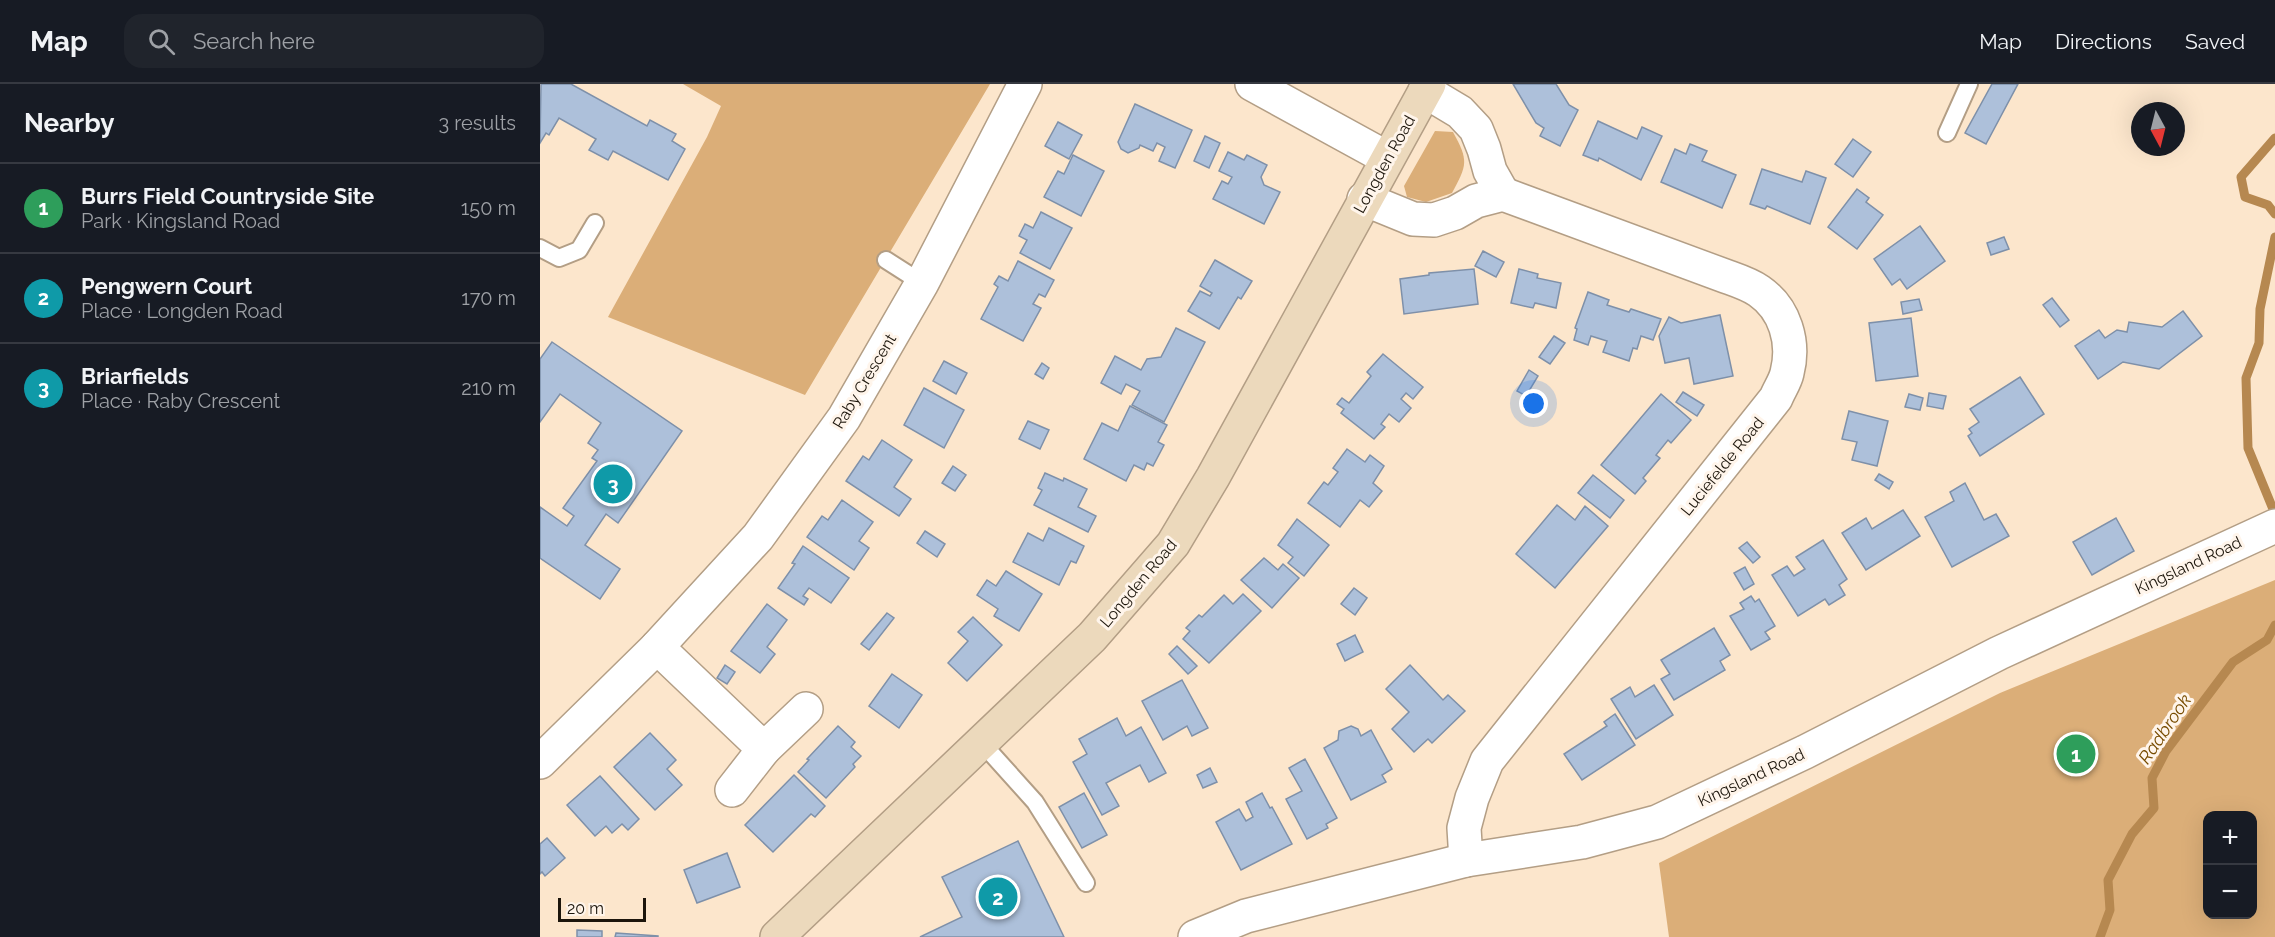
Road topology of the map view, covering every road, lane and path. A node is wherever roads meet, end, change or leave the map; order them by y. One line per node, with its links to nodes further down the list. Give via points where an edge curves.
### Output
1 (1024, 84): 12 (street, Raby Crescent)
2 (1252, 84): 6 (street)
3 (1969, 84): 5 (lane)
4 (1427, 87): 6 (street, Longden Road); 7 (street, via 1476,129 1490,171)
5 (1947, 133)
6 (1387, 158): 8 (street, Longden Road)
7 (1503, 194): 8 (street, via 1434,220 1413,219); 20 (street, Luciefelde Road, via 1758,290 1786,322 1789,345 1787,372 1776,398 1487,761 1464,828)
8 (1364, 199): 16 (street, Longden Road, via 1173,544 1092,637)
9 (595, 223): 10 (lane, via 579,250 559,258)
10 (540, 248)
11 (886, 260): 12 (lane)
12 (922, 283): 14 (street, Raby Crescent, via 844,418 758,537)
13 (2270, 528): 20 (street, Kingsland Road, via 1999,653 1657,822 1582,842)
14 (657, 647): 17 (street); 18 (street, Raby Crescent)
15 (806, 709): 17 (street)
16 (982, 743): 21 (lane, via 1035,802); 22 (street, Longden Road)
17 (764, 749): 19 (street)
18 (540, 762)
19 (732, 790)
20 (1466, 860): 23 (street, Kingsland Road, via 1246,916)
21 (1086, 883)
22 (777, 937)
23 (1195, 937)

